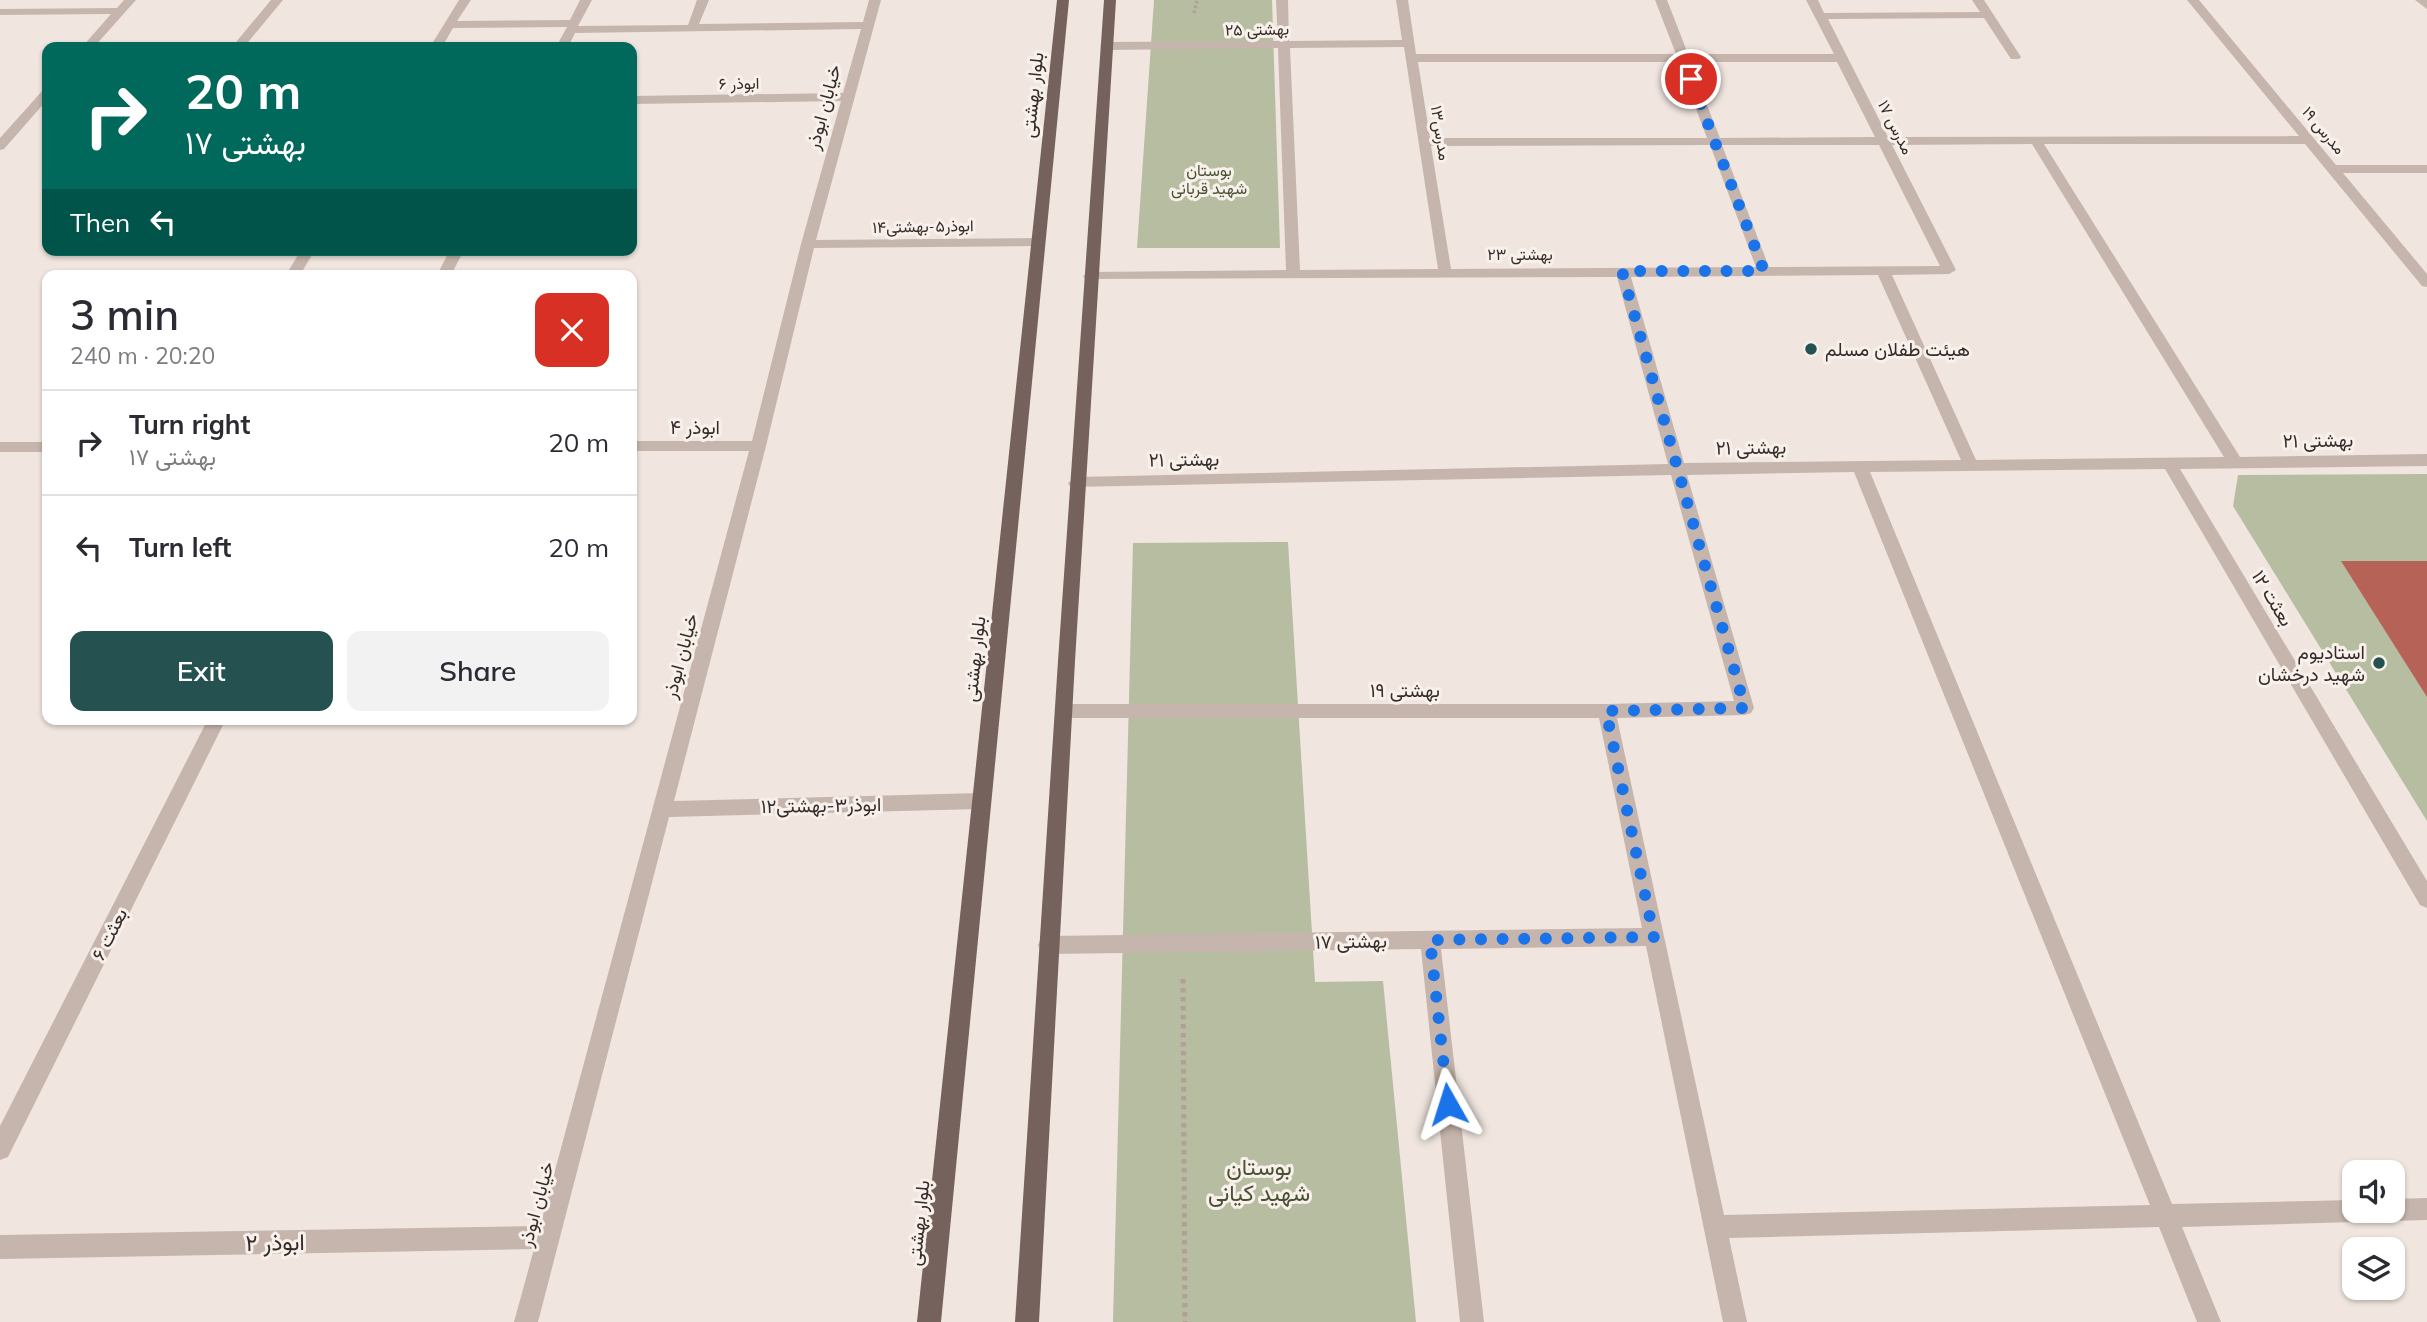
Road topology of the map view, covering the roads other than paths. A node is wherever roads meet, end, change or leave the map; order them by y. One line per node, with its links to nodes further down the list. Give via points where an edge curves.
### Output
1 (130, 0): 17 (street)
2 (277, 0): 26 (street)
3 (465, 0): 21 (street)
4 (586, 0): 23 (street)
5 (703, 0): 24 (street)
6 (875, 0): 22 (street, خیابان ابوذر)
7 (1063, 0): 47 (main road, بلوار بهشتی)
8 (1110, 0): 31 (main road)
9 (1282, 0): 30 (street)
10 (1402, 0): 29 (street, مدرس۱۳)
11 (1661, 0): 34 (street)
12 (1812, 0): 20 (street, مدرس ۱۷)
13 (1978, 0): 19 (street)
14 (2193, 0): 39 (street, مدرس ۱۹)
15 (2421, 0): 16 (street)
16 (2427, 6)
17 (120, 11): 18 (street); 25 (street)
18 (0, 12)
19 (1988, 15): 20 (street); 32 (street)
20 (1820, 16): 35 (street, مدرس ۱۷)
21 (450, 24): 23 (street); 27 (street)
22 (867, 25): 24 (street); 36 (street, خیابان ابوذر)
23 (573, 26): 24 (street); 28 (street)
24 (692, 28)
25 (92, 42)
26 (242, 42)
27 (439, 42)
28 (565, 42)
29 (1408, 43): 30 (street, بهشتی ۲۵); 33 (street, مدرس۱۳)
30 (1284, 44): 31 (street, بهشتی ۲۵); 54 (street)
31 (1106, 47): 55 (main road)
32 (2015, 57)
33 (1411, 58): 34 (street); 42 (street, مدرس۱۳)
34 (1683, 58): 35 (street); 43 (street)
35 (1842, 58): 40 (street, مدرس ۱۷)
36 (847, 97): 37 (street, ابوذر ۶); 48 (street, خیابان ابوذر)
37 (637, 100)
38 (42, 104): 44 (street)
39 (2309, 140): 41 (street); 45 (street, مدرس ۱۹)
40 (1884, 141): 41 (street); 43 (street); 50 (street, مدرس ۱۷)
41 (2036, 141): 62 (street)
42 (1425, 142): 43 (street); 53 (street, مدرس۱۳)
43 (1715, 142): 52 (street)
44 (0, 146)
45 (2333, 169): 46 (street); 56 (street, مدرس ۱۹)
46 (2427, 169)
47 (1037, 242): 48 (street, ابوذر۵-بهشتی۱۴); 71 (main road, بلوار بهشتی)
48 (808, 244): 58 (street, خیابان ابوذر)
49 (1883, 270): 50 (street, بهشتی ۲۳); 52 (street, بهشتی ۲۳); 64 (street)
50 (1950, 270)
51 (1622, 271): 52 (street, بهشتی ۲۳); 53 (street, بهشتی ۲۳); 66 (street)
52 (1764, 271)
53 (1446, 272): 54 (street, بهشتی ۲۳)
54 (1293, 274): 55 (street, بهشتی ۲۳)
55 (1090, 276): 67 (main road)
56 (2427, 283)
57 (637, 446): 58 (street, ابوذر ۴)
58 (758, 446): 72 (street, خیابان ابوذر)
59 (0, 447): 60 (street)
60 (42, 447)
61 (2427, 460): 62 (street, بهشتی ۲۱)
62 (2235, 462): 63 (street, بهشتی ۲۱)
63 (2169, 463): 64 (street, بهشتی ۲۱); 73 (street, بعثت ۱۲)
64 (1971, 466): 65 (street, بهشتی ۲۱)
65 (1860, 467): 66 (street, بهشتی ۲۱); 81 (street)
66 (1678, 469): 67 (street, بهشتی ۲۱); 69 (street, بهشتی ۱۹, via 1745,708)
67 (1076, 483): 68 (main road)
68 (1065, 711): 69 (street, بهشتی ۱۹); 76 (main road)
69 (1606, 711): 74 (street)
70 (214, 725): 77 (street, بعثت ۶)
71 (980, 801): 72 (street, ابوذر۳-بهشتی۱۲); 86 (main road, بلوار بهشتی)
72 (662, 809): 83 (street, خیابان ابوذر)
73 (2427, 899)
74 (1654, 937): 75 (street, بهشتی ۱۷); 82 (street)
75 (1430, 940): 76 (street, بهشتی ۱۷); 88 (street)
76 (1048, 945): 87 (main road)
77 (0, 1149)
78 (2427, 1209): 79 (street)
79 (2405, 1210)
80 (2342, 1211): 81 (street)
81 (2165, 1215): 82 (street); 90 (street)
82 (1715, 1227): 89 (street)
83 (549, 1237): 84 (street, ابوذر ۲); 85 (street, خیابان ابوذر)
84 (0, 1247)
85 (526, 1322)
86 (929, 1322)
87 (1027, 1322)
88 (1472, 1322)
89 (1735, 1322)
90 (2209, 1322)

